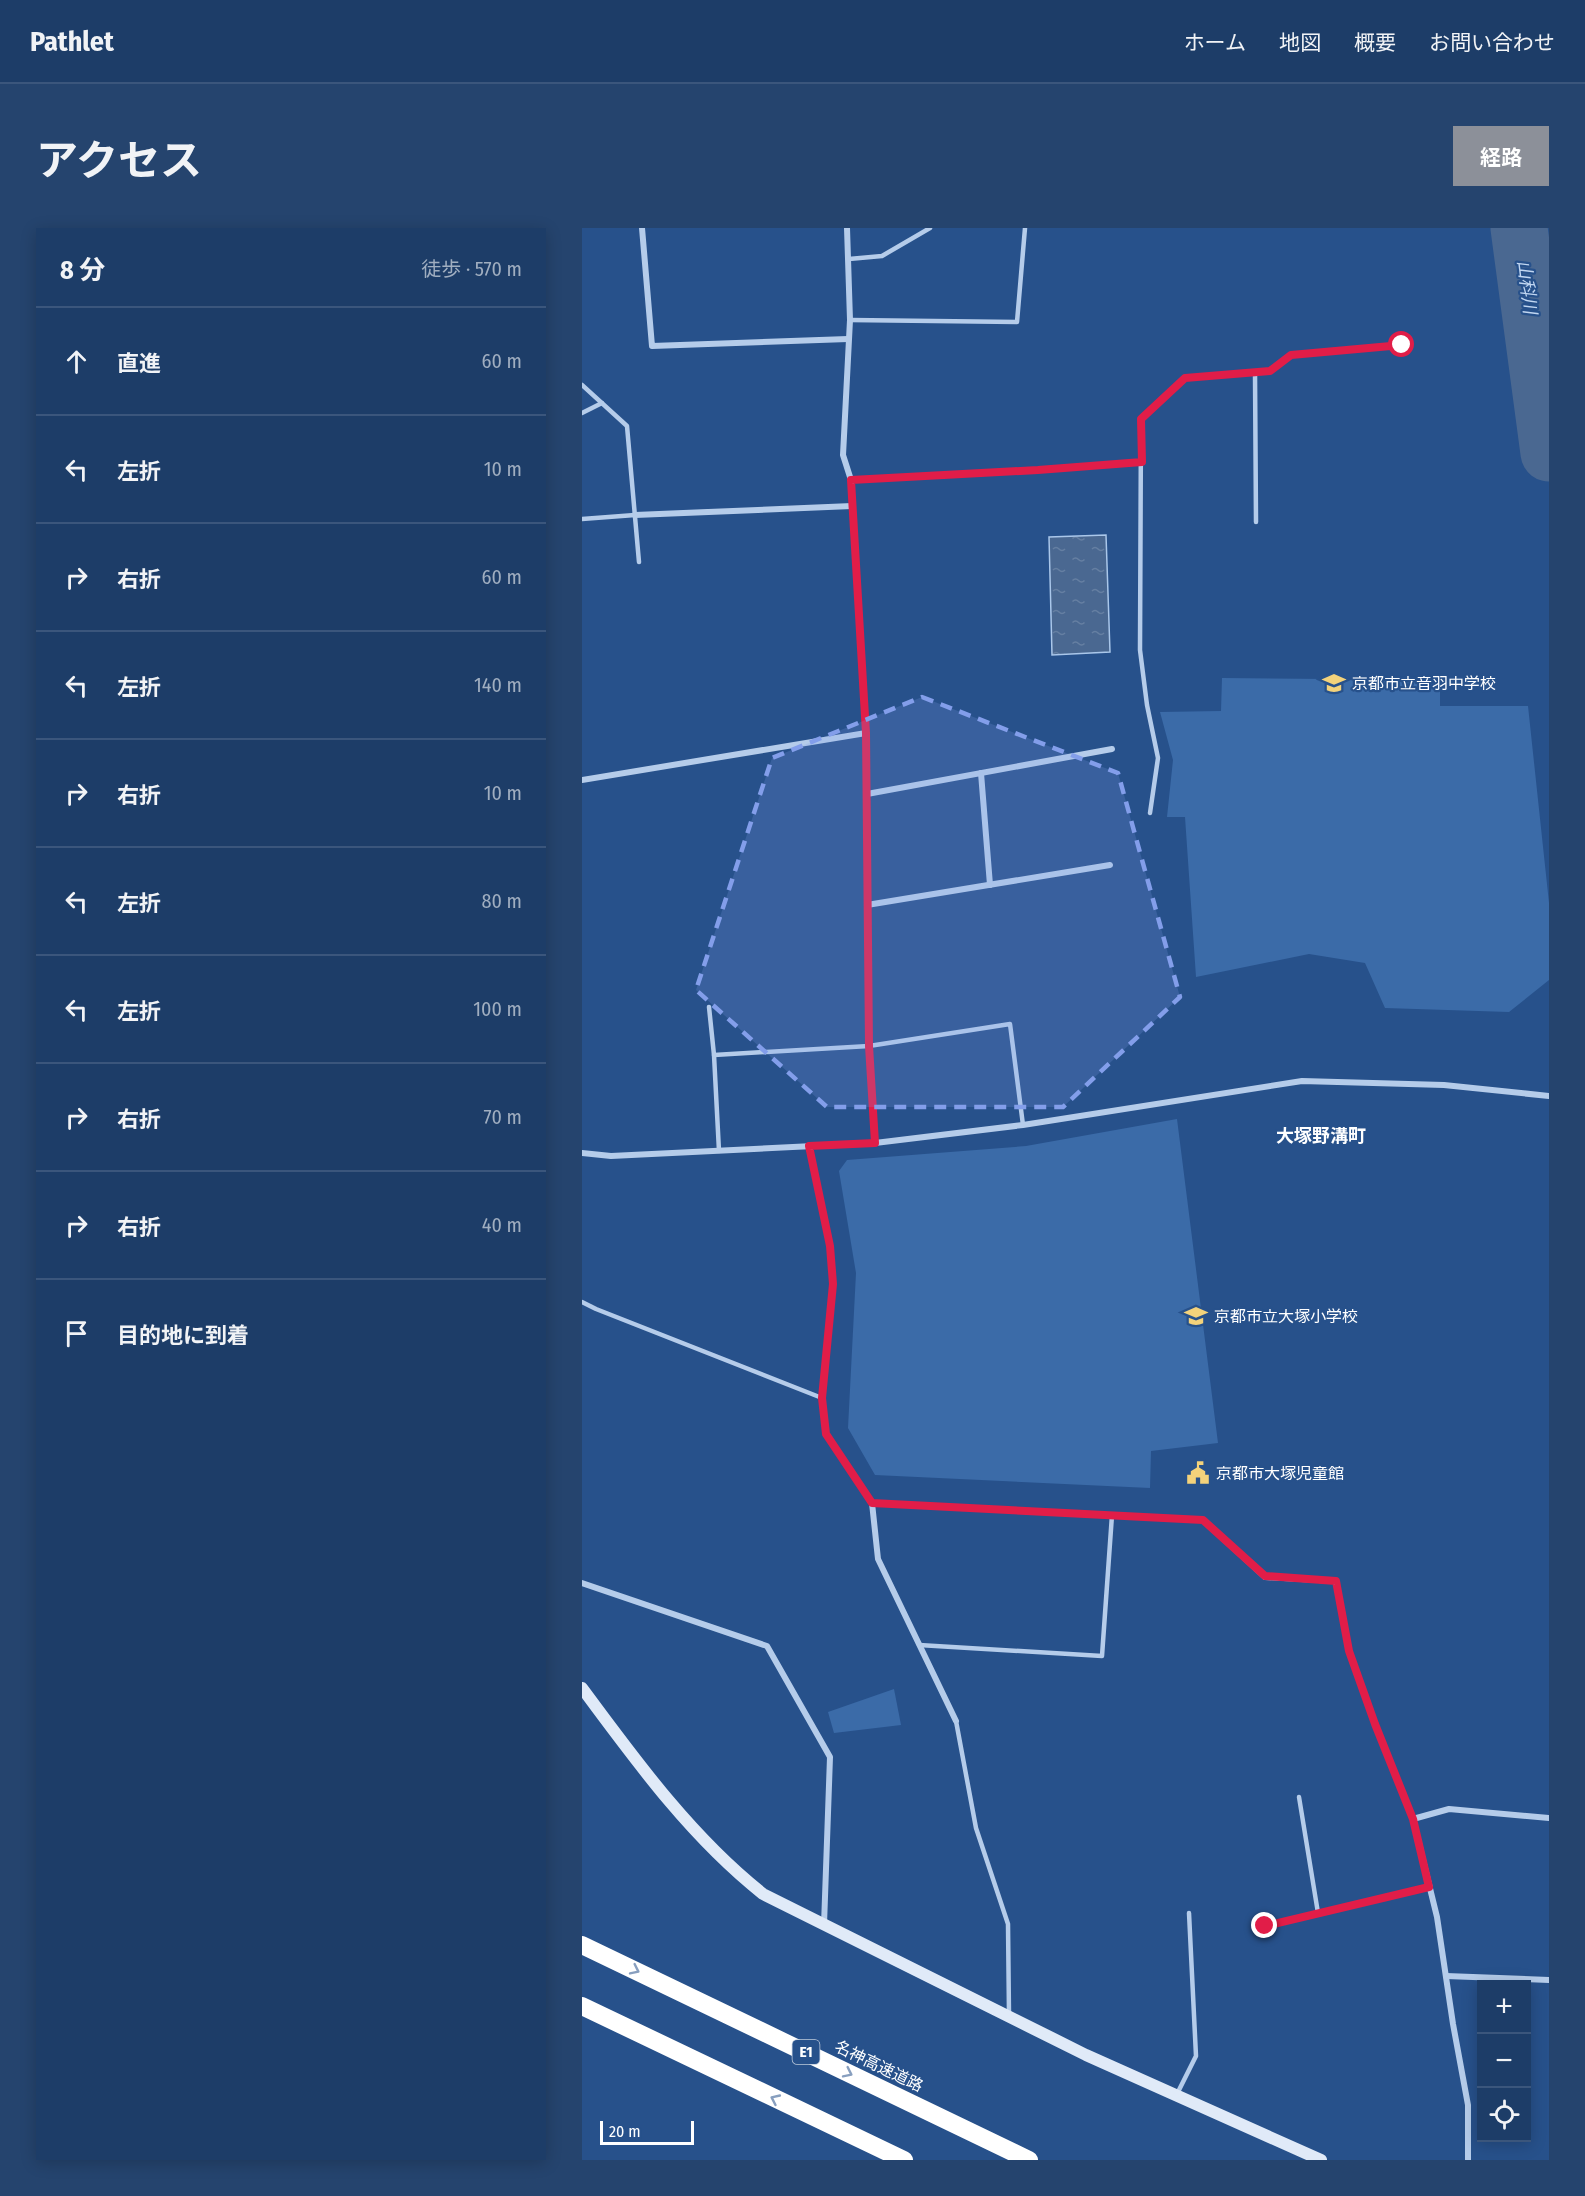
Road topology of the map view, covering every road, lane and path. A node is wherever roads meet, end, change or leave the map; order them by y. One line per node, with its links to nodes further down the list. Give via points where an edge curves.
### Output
1 (642, 228): 7 (street, via 652,346)
2 (847, 228): 5 (street)
3 (930, 228): 5 (lane, via 882,256)
4 (1025, 228): 6 (lane, via 1017,322)
5 (849, 259): 6 (street)
6 (850, 320): 7 (street)
7 (848, 339): 14 (street, via 843,455)
8 (1402, 345): 9 (lane, via 1291,355 1270,371)
9 (1255, 373): 13 (lane, via 1185,378 1141,419); 18 (lane)
10 (582, 385): 11 (lane)
11 (602, 403): 12 (lane); 16 (lane, via 627,426)
12 (582, 414)
13 (1142, 462): 14 (lane); 25 (lane, via 1140,650 1158,758)
14 (851, 480): 15 (street)
15 (852, 506): 16 (street); 20 (street)
16 (635, 515): 17 (lane); 19 (lane)
17 (582, 519)
18 (1256, 522)
19 (639, 562)
20 (866, 733): 23 (street); 24 (street)
21 (1112, 749): 22 (street)
22 (981, 773): 24 (street); 27 (street)
23 (582, 780)
24 (867, 794): 28 (street)
25 (1150, 813)
26 (1110, 865): 27 (street)
27 (990, 885): 28 (street)
28 (867, 905): 30 (street)
29 (709, 1007): 31 (lane)
30 (869, 1046): 31 (lane); 33 (lane, via 1010,1024); 34 (street)
31 (714, 1055): 36 (lane)
32 (1549, 1096): 33 (street, via 1444,1085 1302,1081)
33 (1023, 1125): 34 (street)
34 (875, 1143): 35 (street)
35 (809, 1146): 36 (street); 39 (street, via 830,1246 833,1284)
36 (719, 1150): 37 (street, via 611,1156)
37 (582, 1153)
38 (582, 1302): 39 (lane)
39 (822, 1398): 40 (street, via 826,1434)
40 (872, 1503): 41 (street); 43 (street, via 878,1559)
41 (1112, 1515): 43 (lane, via 1102,1656); 48 (street, via 1203,1520 1265,1576 1336,1581 1349,1651)
42 (582, 1583): 52 (street, via 767,1646 830,1757)
43 (919, 1645): 45 (street)
44 (582, 1688): 52 (street, via 645,1772 732,1870 763,1894)
45 (956, 1721): 58 (lane, via 976,1828 1008,1924)
46 (1299, 1797): 51 (lane)
47 (1549, 1818): 48 (street, via 1449,1809)
48 (1413, 1819): 49 (street)
49 (1429, 1887): 51 (lane); 55 (street)
50 (1189, 1913): 59 (lane, via 1196,2056)
51 (1318, 1913): 53 (lane)
52 (825, 1926): 58 (street)
53 (1265, 1926)
54 (582, 1945): 61 (highway, 名神高速道路 / E1, one-way to 61)
55 (1446, 1976): 56 (street); 63 (street, via 1468,2104)
56 (1549, 1980)
57 (582, 2006): 60 (highway, one-way to 57)
58 (1009, 2017): 59 (street)
59 (1177, 2096): 62 (street)
60 (904, 2160)
61 (1029, 2160)
62 (1321, 2160)
63 (1468, 2160)

